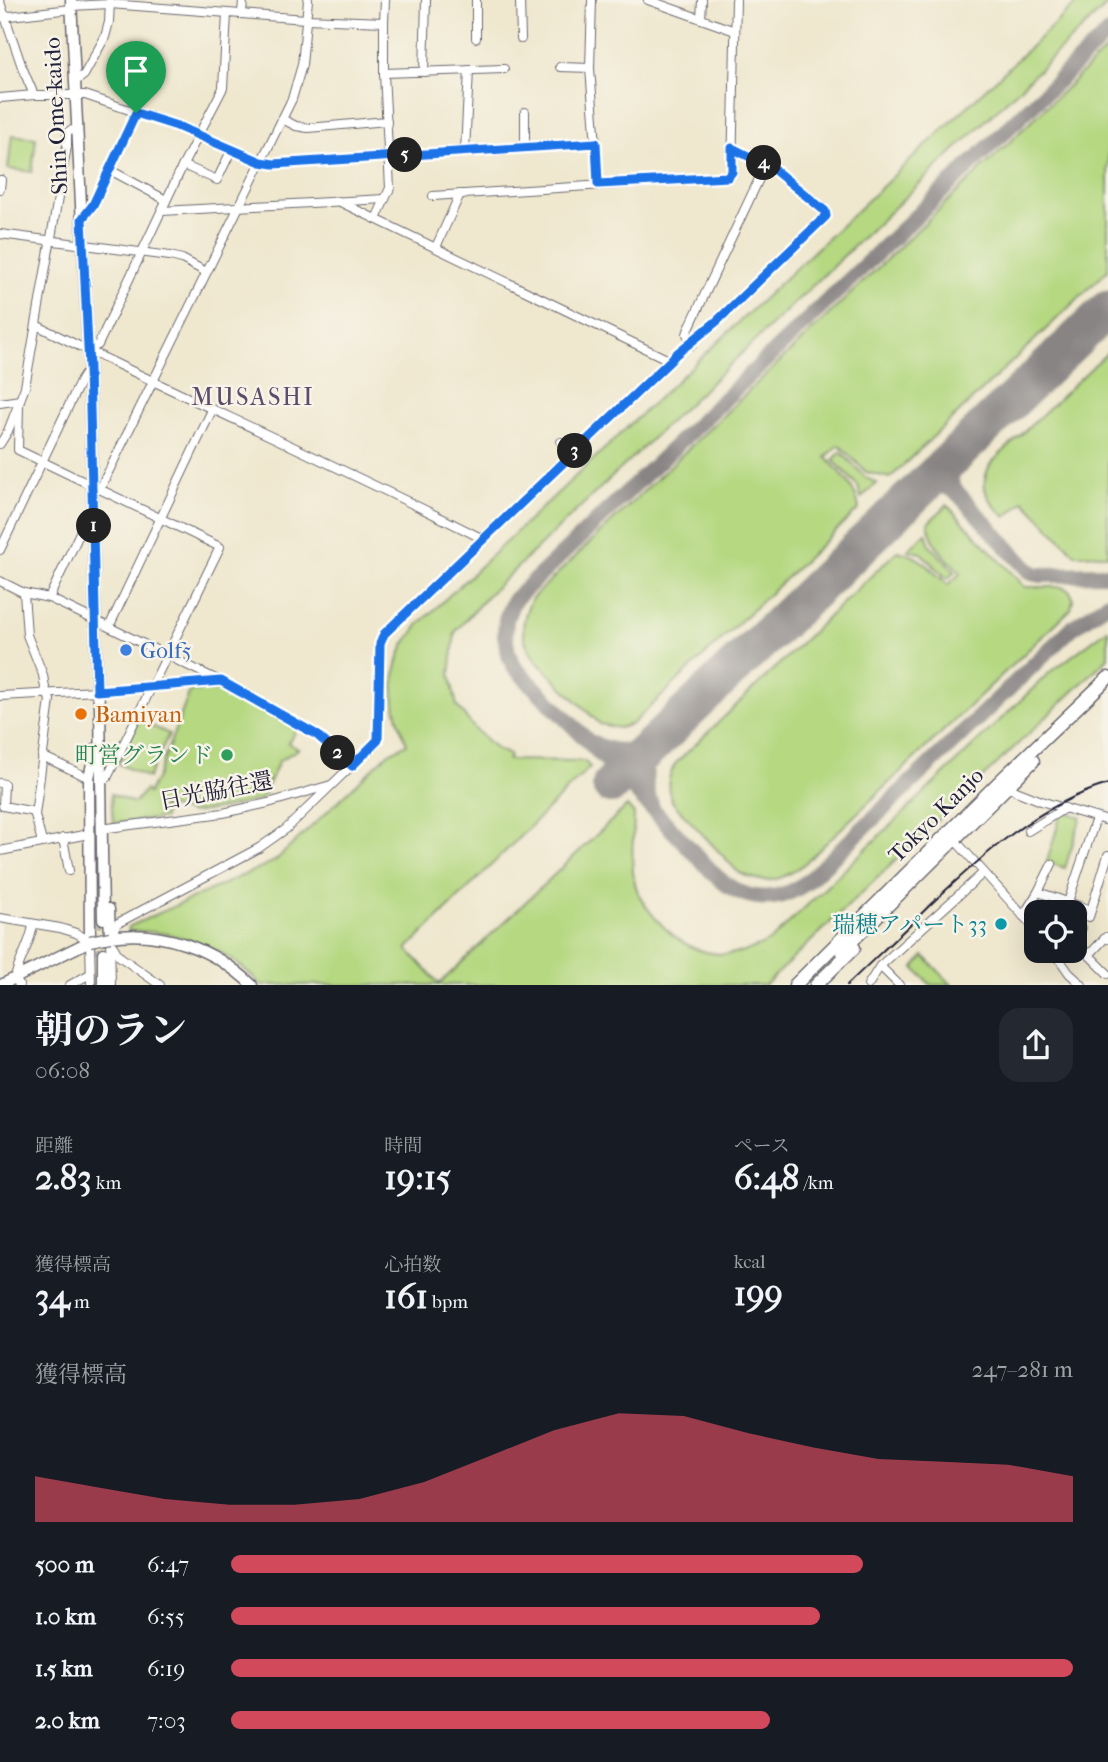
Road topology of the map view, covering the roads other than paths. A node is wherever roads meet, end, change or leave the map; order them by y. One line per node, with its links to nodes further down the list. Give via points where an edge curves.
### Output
1 (243, 0): 15 (street)
2 (308, 0): 17 (street)
3 (385, 0): 19 (street)
4 (426, 0): 27 (street)
5 (476, 0): 21 (street)
6 (520, 0): 22 (street)
7 (592, 0): 24 (street)
8 (648, 0): 18 (street)
9 (702, 0): 18 (street)
10 (736, 0): 20 (street)
11 (0, 2): 16 (street)
12 (110, 2): 13 (street); 14 (street); 29 (street, via 105,37)
13 (71, 5): 16 (street); 29 (main road, Shin Ome-kaido)
14 (227, 14): 15 (street); 38 (street, via 223,88)
15 (242, 14): 17 (street)
16 (3, 17): 31 (street)
17 (306, 19): 19 (street); 35 (street, via 302,65)
18 (701, 19): 20 (street)
19 (384, 22): 28 (street)
20 (735, 31): 41 (street)
21 (476, 38)
22 (521, 38)
23 (560, 67): 24 (street)
24 (590, 68): 39 (street)
25 (504, 69): 26 (street)
26 (469, 70): 27 (street); 43 (street)
27 (424, 72): 28 (street)
28 (384, 73): 36 (street)
29 (75, 82): 30 (main road, Shin Ome-kaido)
30 (75, 94): 31 (street); 34 (street); 37 (main road, Shin Ome-kaido)
31 (34, 95): 32 (street)
32 (0, 98)
33 (525, 111): 40 (street)
34 (136, 113): 38 (street); 48 (street)
35 (282, 119): 36 (street, via 308,128); 45 (street)
36 (387, 121): 44 (street)
37 (78, 129): 59 (main road, Shin Ome-kaido); 62 (street, via 67,133)
38 (198, 134): 42 (street); 47 (street)
39 (596, 143): 40 (street); 50 (street)
40 (525, 147): 43 (street)
41 (732, 148): 46 (street); 50 (street, via 728,177)
42 (232, 149): 45 (street); 47 (street, via 217,180)
43 (465, 150): 44 (street)
44 (388, 156): 45 (street); 54 (street, via 390,188)
45 (261, 162): 57 (street)
46 (766, 164): 68 (street, via 689,328); 68 (street, via 826,216)
47 (183, 165): 55 (street)
48 (110, 170): 55 (street); 59 (street)
49 (0, 180): 51 (street)
50 (598, 184): 52 (street)
51 (0, 189)
52 (460, 194): 53 (street); 64 (street)
53 (433, 196)
54 (385, 199): 56 (street); 60 (street)
55 (166, 200): 58 (street)
56 (338, 201): 57 (street); 60 (street)
57 (240, 207): 58 (street); 66 (street)
58 (162, 211): 65 (street)
59 (82, 219): 63 (main road, Shin Ome-kaido)
60 (376, 219): 64 (street)
61 (0, 234): 62 (street)
62 (50, 241): 63 (street); 67 (street)
63 (83, 245): 65 (street); 69 (main road, Shin Ome-kaido)
64 (436, 247): 70 (street)
65 (142, 252): 66 (street, via 182,259); 69 (street, via 98,345)
66 (206, 272): 72 (street)
67 (36, 325): 69 (street); 73 (street)
68 (691, 343): 70 (street)
69 (88, 350): 71 (main road, Shin Ome-kaido); 72 (street)
70 (671, 360): 78 (street)
71 (89, 368): 79 (street); 80 (main road, Shin Ome-kaido)
72 (154, 381): 75 (street); 80 (street)
73 (20, 402): 74 (street); 77 (street); 79 (street, via 19,450)
74 (0, 403)
75 (212, 410): 82 (street); 83 (street)
76 (561, 442): 78 (street)
77 (0, 444)
78 (577, 450): 83 (street)
79 (43, 461): 80 (street); 84 (street)
80 (97, 487): 81 (main road, Shin Ome-kaido); 82 (street)
81 (93, 513): 87 (street); 88 (main road, Shin Ome-kaido)
82 (160, 519): 89 (street); 90 (street, via 220,547)
83 (483, 539): 100 (street, via 384,634 378,740)
84 (0, 551)
85 (0, 581): 86 (street)
86 (24, 593): 87 (street); 96 (street, via 27,635)
87 (49, 598): 88 (street)
88 (96, 621): 89 (street); 95 (main road, Shin Ome-kaido)
89 (109, 627): 90 (street)
90 (167, 654): 92 (street); 93 (street)
91 (1108, 678): 104 (highway, Tokyo Kanjo)
92 (221, 681): 93 (street); 100 (street, via 317,735)
93 (152, 687): 95 (street); 102 (street)
94 (1108, 688): 104 (highway, Tokyo Kanjo)
95 (97, 691): 96 (street); 98 (main road, Shin Ome-kaido)
96 (48, 693): 97 (street); 99 (street)
97 (0, 696)
98 (98, 748): 101 (main road); 102 (main road); 130 (main road, Shin Ome-kaido)
99 (42, 756): 101 (street); 107 (street)
100 (352, 766): 105 (street)
101 (89, 778): 112 (main road)
102 (107, 778): 110 (main road)
103 (0, 783): 107 (street, via 4,784 3,806)
104 (1004, 783): 106 (street, via 1016,792); 114 (highway, Tokyo Kanjo); 127 (highway, Tokyo Kanjo)
105 (331, 785): 110 (street, 日光脇往還, via 223,813); 132 (street, via 259,848 118,923)
106 (1065, 808): 108 (street); 111 (street)
107 (36, 812): 115 (street)
108 (1096, 818): 109 (street); 125 (street)
109 (1108, 821)
110 (107, 828): 132 (main road)
111 (1028, 831)
112 (89, 834): 113 (street); 134 (main road)
113 (62, 838): 115 (street); 120 (street)
114 (954, 839): 121 (street); 122 (highway, Tokyo Kanjo)
115 (43, 842): 116 (street)
116 (0, 851)
117 (1108, 855): 119 (street)
118 (1052, 864): 123 (street)
119 (1106, 869): 126 (street)
120 (69, 872)
121 (983, 873): 128 (street); 138 (street)
122 (919, 875): 151 (highway, Tokyo Kanjo); 152 (highway, via 874,929)
123 (1038, 892): 124 (street); 128 (street)
124 (1062, 900)
125 (1069, 900)
126 (1087, 912)
127 (865, 916): 149 (highway); 150 (highway, Tokyo Kanjo)
128 (1023, 916)
129 (0, 918): 131 (street)
130 (100, 918)
131 (33, 925): 134 (street, via 60,928); 141 (street)
132 (110, 937): 134 (main road, bridge); 146 (street); 147 (street, via 119,956); 148 (main road, via 149,936 194,947 226,963)
133 (1108, 939): 136 (street)
134 (90, 941): 139 (street); 141 (main road)
135 (100, 953): 145 (main road)
136 (1089, 954): 140 (street)
137 (1062, 963): 155 (street)
138 (880, 966): 153 (street); 154 (street)
139 (90, 974): 143 (street); 144 (street)
140 (1108, 974)
141 (17, 981): 142 (main road)
142 (1, 985)
143 (70, 985)
144 (90, 985)
145 (101, 985)
146 (111, 985)
147 (160, 985)
148 (252, 985)
149 (786, 985)
150 (795, 985)
151 (807, 985)
152 (816, 985)
153 (868, 985)
154 (899, 985)
155 (1082, 985)

